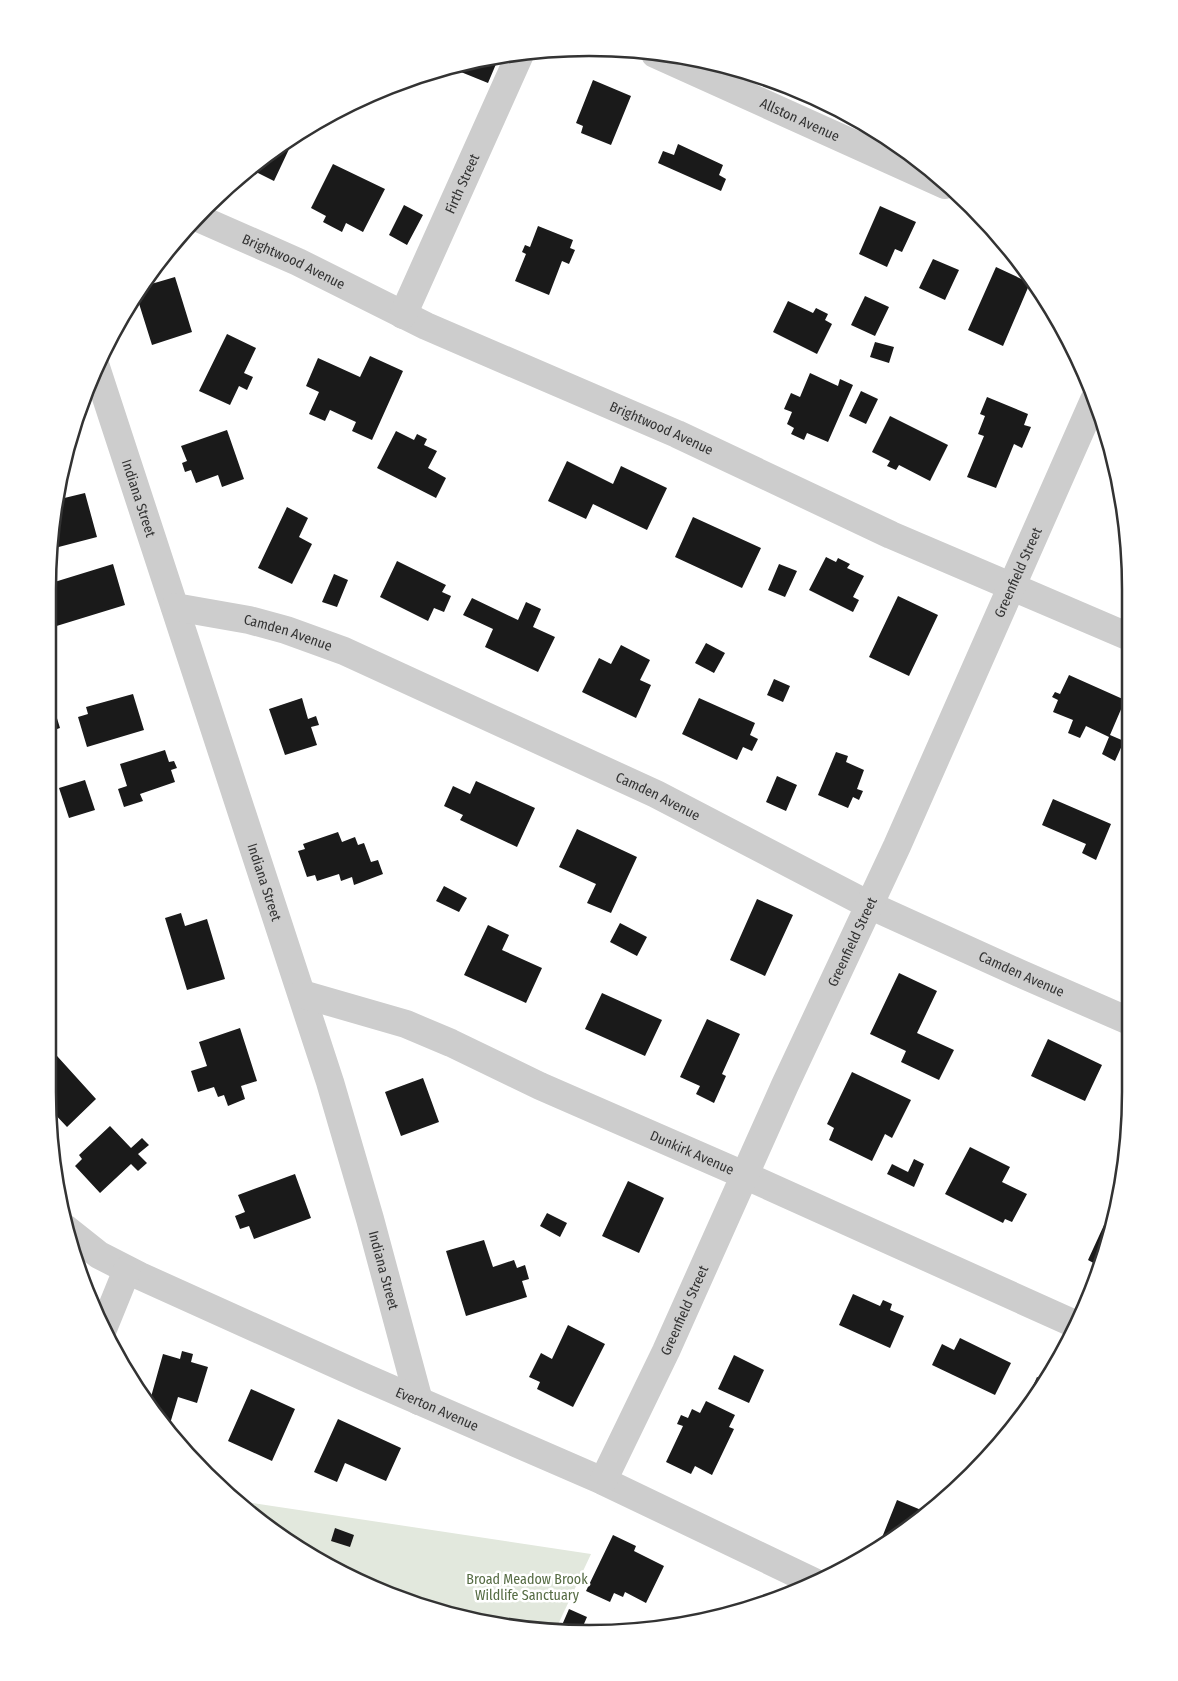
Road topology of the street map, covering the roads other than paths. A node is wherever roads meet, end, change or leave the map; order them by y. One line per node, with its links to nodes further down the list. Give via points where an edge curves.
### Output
1 (517, 61): 5 (street, Firth Street)
2 (676, 64): 3 (street, Allston Avenue)
3 (922, 173)
4 (204, 221): 5 (street, Brightwood Avenue, via 298,262)
5 (403, 315): 8 (street, Brightwood Avenue, via 676,434 891,535)
6 (99, 379): 9 (street, Indiana Street)
7 (1090, 409): 8 (street, Greenfield Street)
8 (1012, 586): 10 (street, Brightwood Avenue); 11 (street, Greenfield Street)
9 (175, 606): 11 (street, Camden Avenue, via 249,620 344,651 656,794); 12 (street, Indiana Street)
10 (1122, 634)
11 (870, 905): 13 (street, Camden Avenue); 14 (street, Greenfield Street)
12 (302, 994): 14 (street, Dunkirk Avenue, via 406,1024); 19 (street, Indiana Street, via 345,1128)
13 (1122, 1017)
14 (744, 1175): 18 (street, Dunkirk Avenue); 20 (street, Greenfield Street, via 666,1351)
15 (76, 1236): 16 (street, Everton Avenue, via 99,1255)
16 (128, 1270): 17 (street); 19 (street, Everton Avenue)
17 (107, 1319)
18 (1070, 1322)
19 (419, 1401): 20 (street, Everton Avenue)
20 (603, 1480): 21 (street, Everton Avenue)
21 (806, 1578)

